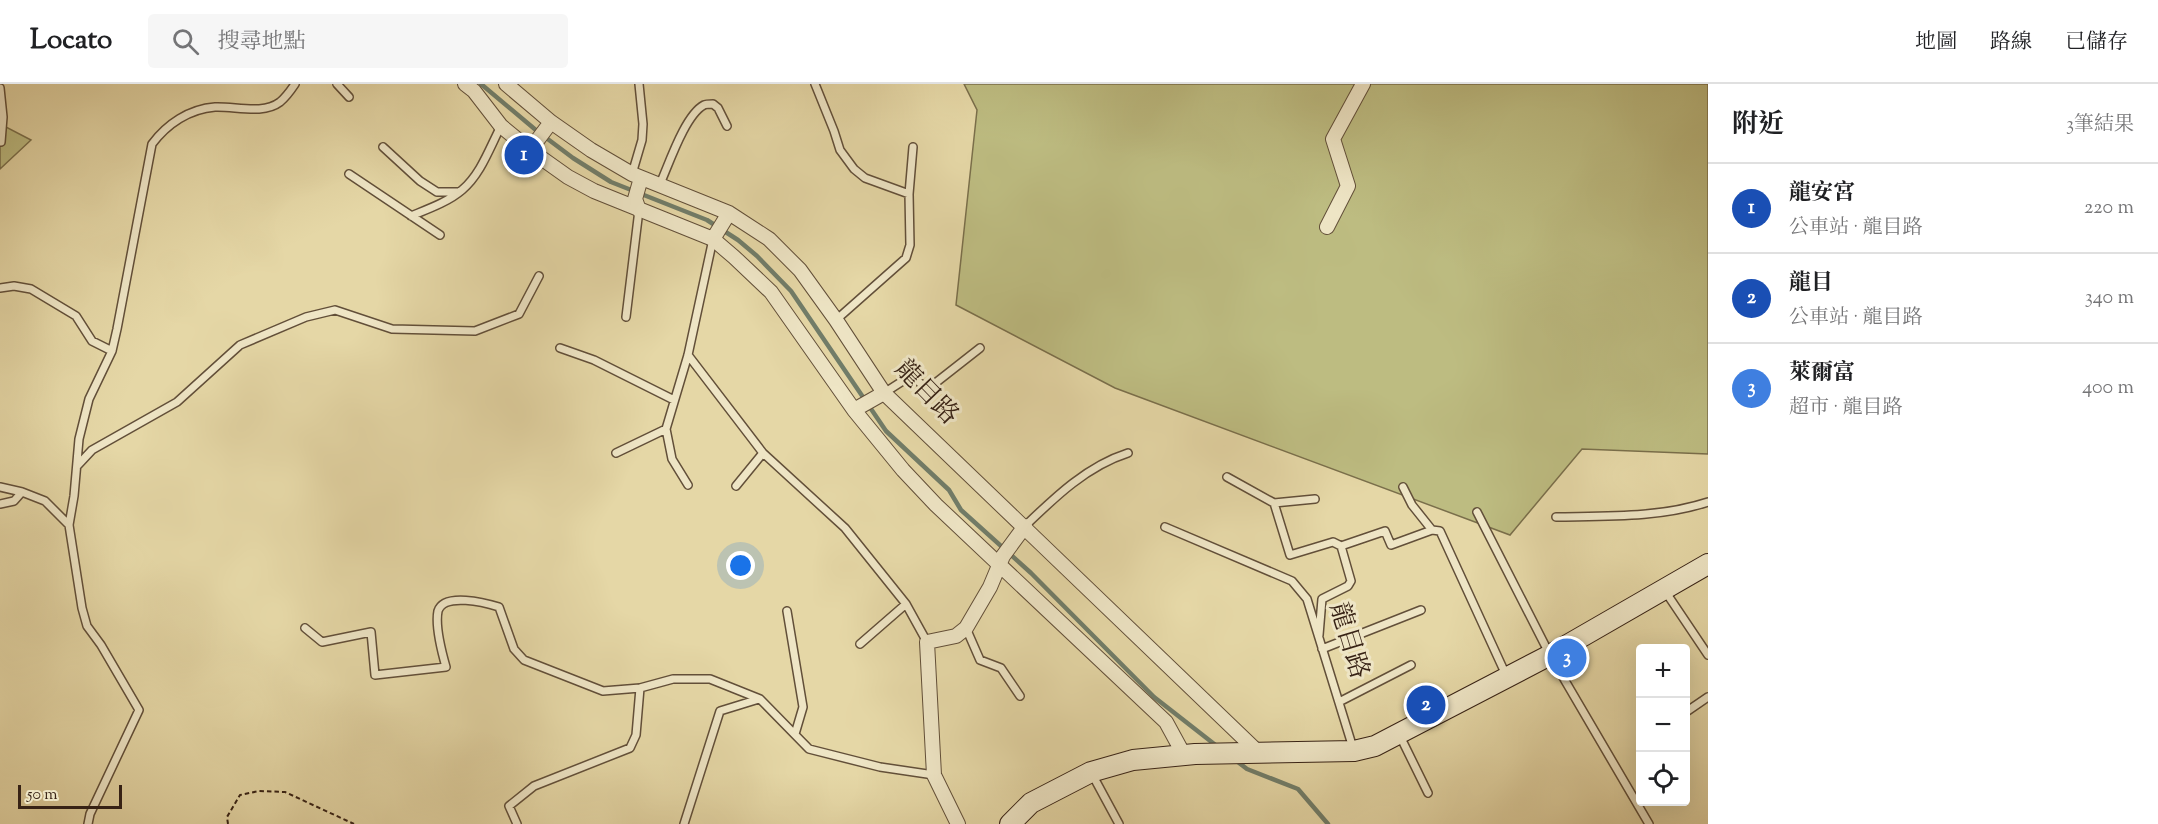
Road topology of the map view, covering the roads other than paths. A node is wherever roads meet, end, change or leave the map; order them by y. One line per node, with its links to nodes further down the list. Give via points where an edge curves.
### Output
1 (296, 84): 34 (lane, via 279,102 263,109 213,107 184,116 165,128 152,144)
2 (337, 84): 9 (lane)
3 (465, 84): 11 (street)
4 (506, 84): 10 (street, 龍目路)
5 (639, 84): 18 (lane, via 643,124)
6 (815, 84): 21 (lane, via 840,150 854,169 866,178)
7 (1363, 84): 25 (street, via 1333,139 1348,186)
8 (0, 88): 13 (lane)
9 (348, 97)
10 (549, 124): 15 (street); 18 (street, 龍目路)
11 (501, 126): 15 (street); 20 (lane, via 474,178)
12 (727, 126): 19 (lane, via 718,108 703,105 685,129)
13 (0, 142)
14 (383, 147): 20 (lane, via 436,192)
15 (531, 147): 22 (street, via 585,186)
16 (913, 147): 21 (lane)
17 (349, 174): 23 (lane)
18 (637, 178): 19 (street, 龍目路); 22 (street)
19 (660, 184): 24 (street, 龍目路)
20 (461, 192): 23 (lane)
21 (909, 194): 31 (lane, via 910,245 906,258)
22 (637, 205): 27 (street); 30 (lane)
23 (411, 216): 26 (lane)
24 (727, 216): 27 (street); 31 (street, 龍目路, via 769,240 800,270)
25 (1327, 227)
26 (440, 235)
27 (714, 236): 35 (lane); 40 (street, via 771,292)
28 (539, 276): 45 (lane, via 519,314 475,331 392,329 335,310 306,317 240,345 177,402 92,450)
29 (0, 288): 34 (lane, via 32,289 75,316 92,341)
30 (626, 317)
31 (836, 320): 38 (street, 龍目路)
32 (560, 348): 39 (lane, via 594,360)
33 (980, 348): 37 (lane, via 929,388)
34 (112, 351): 45 (lane, via 89,399)
35 (687, 355): 39 (lane); 43 (lane)
36 (907, 366): 37 (lane)
37 (912, 375): 38 (lane)
38 (880, 396): 40 (street); 61 (street, 龍目路)
39 (674, 400): 41 (lane)
40 (856, 408): 63 (street, via 911,479)
41 (666, 429): 42 (lane); 47 (lane, via 672,459)
42 (616, 453)
43 (763, 453): 48 (lane); 66 (lane, via 845,528)
44 (1128, 453): 61 (lane, via 1111,458 1065,487)
45 (77, 466): 58 (lane)
46 (1227, 477): 54 (lane)
47 (687, 485)
48 (736, 486)
49 (1403, 486): 60 (lane)
50 (0, 487): 51 (lane)
51 (22, 492): 55 (lane, via 14,501); 58 (lane, via 45,501)
52 (1315, 499): 54 (lane)
53 (1708, 502): 57 (lane, via 1629,516)
54 (1274, 503): 62 (lane, via 1290,555 1333,542)
55 (0, 504)
56 (1478, 512): 76 (lane)
57 (1556, 517)
58 (69, 525): 93 (lane, via 87,626 139,710)
59 (1165, 526): 71 (lane, 龍目路, via 1293,581 1307,599)
60 (1432, 530): 62 (lane, via 1391,545 1385,531); 78 (lane, via 1440,531)
61 (1021, 531): 63 (street); 89 (street, 龍目路)
62 (1341, 546): 71 (lane, via 1351,581 1322,599)
63 (1002, 560): 70 (street); 88 (street, via 1166,723)
64 (1708, 564): 65 (street)
65 (1663, 589): 75 (lane); 76 (street)
66 (906, 604): 72 (lane); 73 (lane)
67 (1421, 610): 74 (lane)
68 (787, 611): 85 (lane, via 803,707)
69 (305, 628): 79 (lane, via 322,642 370,632 375,675 446,667 439,643 438,611 453,600 482,602 499,607 514,649 524,660 603,691)
70 (966, 628): 72 (street, via 956,636); 80 (lane, via 980,660 1001,668)
71 (1319, 638): 74 (lane, 龍目路)
72 (927, 642): 91 (street)
73 (860, 644)
74 (1322, 649): 83 (lane, 龍目路)
75 (1707, 650)
76 (1550, 655): 78 (street); 99 (lane)
77 (1412, 665): 83 (lane)
78 (1507, 678): 86 (street)
79 (640, 688): 82 (lane, via 673,679 710,679); 94 (lane, via 636,735 630,748 534,786 509,806)
80 (1020, 696)
81 (1708, 696): 84 (lane)
82 (759, 699): 85 (lane); 95 (lane, via 720,711)
83 (1339, 702): 87 (lane, 龍目路)
84 (1690, 709)
85 (795, 734): 91 (lane, via 809,749 880,767)
86 (1399, 734): 87 (street); 92 (lane)
87 (1354, 751): 89 (street)
88 (1189, 754): 89 (street); 90 (street, via 1133,760)
89 (1260, 754)
90 (1091, 772): 97 (street, via 1031,803); 98 (lane)
91 (934, 775): 96 (street)
92 (1428, 793)
93 (88, 824)
94 (518, 824)
95 (684, 824)
96 (958, 824)
97 (1010, 824)
98 (1119, 824)
99 (1649, 824)

